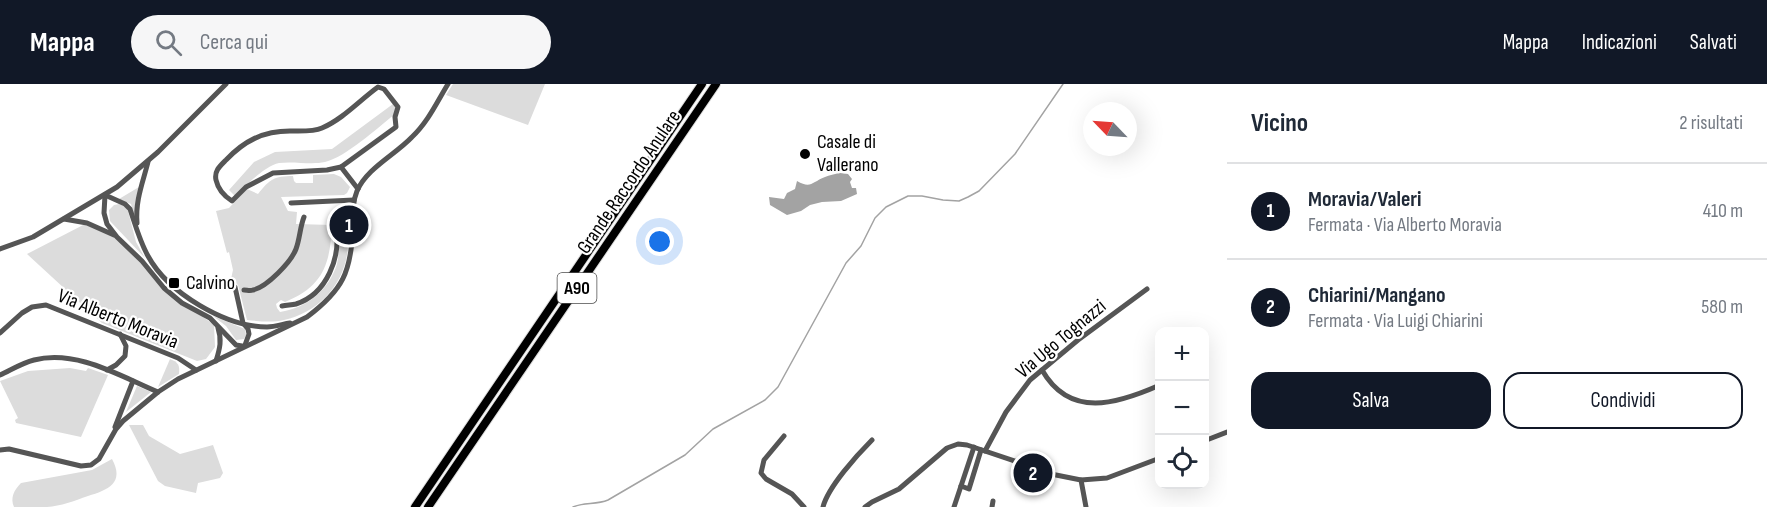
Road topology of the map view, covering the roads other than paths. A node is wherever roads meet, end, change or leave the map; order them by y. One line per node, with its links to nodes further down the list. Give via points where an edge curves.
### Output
1 (226, 84): 5 (street)
2 (448, 84): 7 (street, Via Alberto Moravia, via 417,132 373,170)
3 (702, 84): 48 (highway, Grande Raccordo Anulare / A90)
4 (716, 84): 49 (highway, Grande Raccordo Anulare / A90)
5 (148, 160): 8 (street); 14 (street, via 136,211)
6 (341, 167): 6 (street, via 396,127 398,107 383,88 378,87 318,130 277,131 246,142 217,169 216,176 220,191 232,201 246,187 273,173); 7 (street)
7 (358, 189): 9 (street, Via Alberto Moravia)
8 (105, 195): 12 (street); 14 (street, via 130,209); 15 (street, via 107,224)
9 (354, 200): 10 (street); 17 (street, Via Alberto Moravia)
10 (291, 202)
11 (304, 217): 20 (street, via 296,252 281,271 255,290)
12 (64, 219): 15 (street, via 87,223); 18 (street, via 27,240)
13 (336, 228): 16 (street)
14 (139, 233): 24 (street, via 148,257 176,290 213,312)
15 (117, 237): 25 (street, via 164,288)
16 (338, 238): 17 (street); 22 (street, via 329,275 317,291 298,303)
17 (352, 238): 23 (street, Via Alberto Moravia, via 347,273 338,289 326,303)
18 (1, 247)
19 (229, 282): 24 (street, via 235,287)
20 (244, 290)
21 (1147, 290): 32 (street, Via Ugo Tognazzi)
22 (282, 306)
23 (297, 321): 24 (street, via 267,327); 28 (street, Via Alberto Moravia)
24 (243, 323): 28 (street, via 249,334)
25 (217, 324): 28 (street, via 236,345); 29 (street, via 221,338)
26 (0, 333): 27 (street, Via Alberto Moravia, via 32,306 46,305)
27 (120, 334): 30 (street, via 126,346 125,356); 31 (street, Via Alberto Moravia)
28 (244, 346): 29 (street, Via Alberto Moravia)
29 (216, 361): 31 (street, Via Alberto Moravia)
30 (106, 370): 33 (street, via 76,359 45,358); 34 (street)
31 (196, 370): 36 (street, Via Alberto Moravia)
32 (1042, 370): 35 (street, via 1059,391 1091,404); 44 (street, Via Ugo Tognazzi, via 1013,402)
33 (0, 375)
34 (133, 381): 36 (street); 39 (street)
35 (1155, 387)
36 (158, 392): 39 (street, Via Alberto Moravia, via 123,421)
37 (1227, 433): 40 (street)
38 (784, 436): 50 (street, via 764,460 761,473)
39 (110, 438): 43 (street, Via Alberto Moravia, via 99,459 87,466)
40 (1209, 439)
41 (872, 440): 51 (street, via 830,491)
42 (974, 447): 44 (street); 47 (street); 52 (street, via 950,446 899,489)
43 (0, 450)
44 (983, 451): 46 (street); 47 (street, Via Ugo Tognazzi, via 969,489)
45 (1155, 460): 46 (street, via 1107,478)
46 (1081, 480): 54 (street)
47 (961, 486): 53 (street)
48 (415, 507)
49 (428, 507)
50 (804, 507)
51 (823, 507)
52 (865, 507)
53 (954, 507)
54 (1086, 507)

